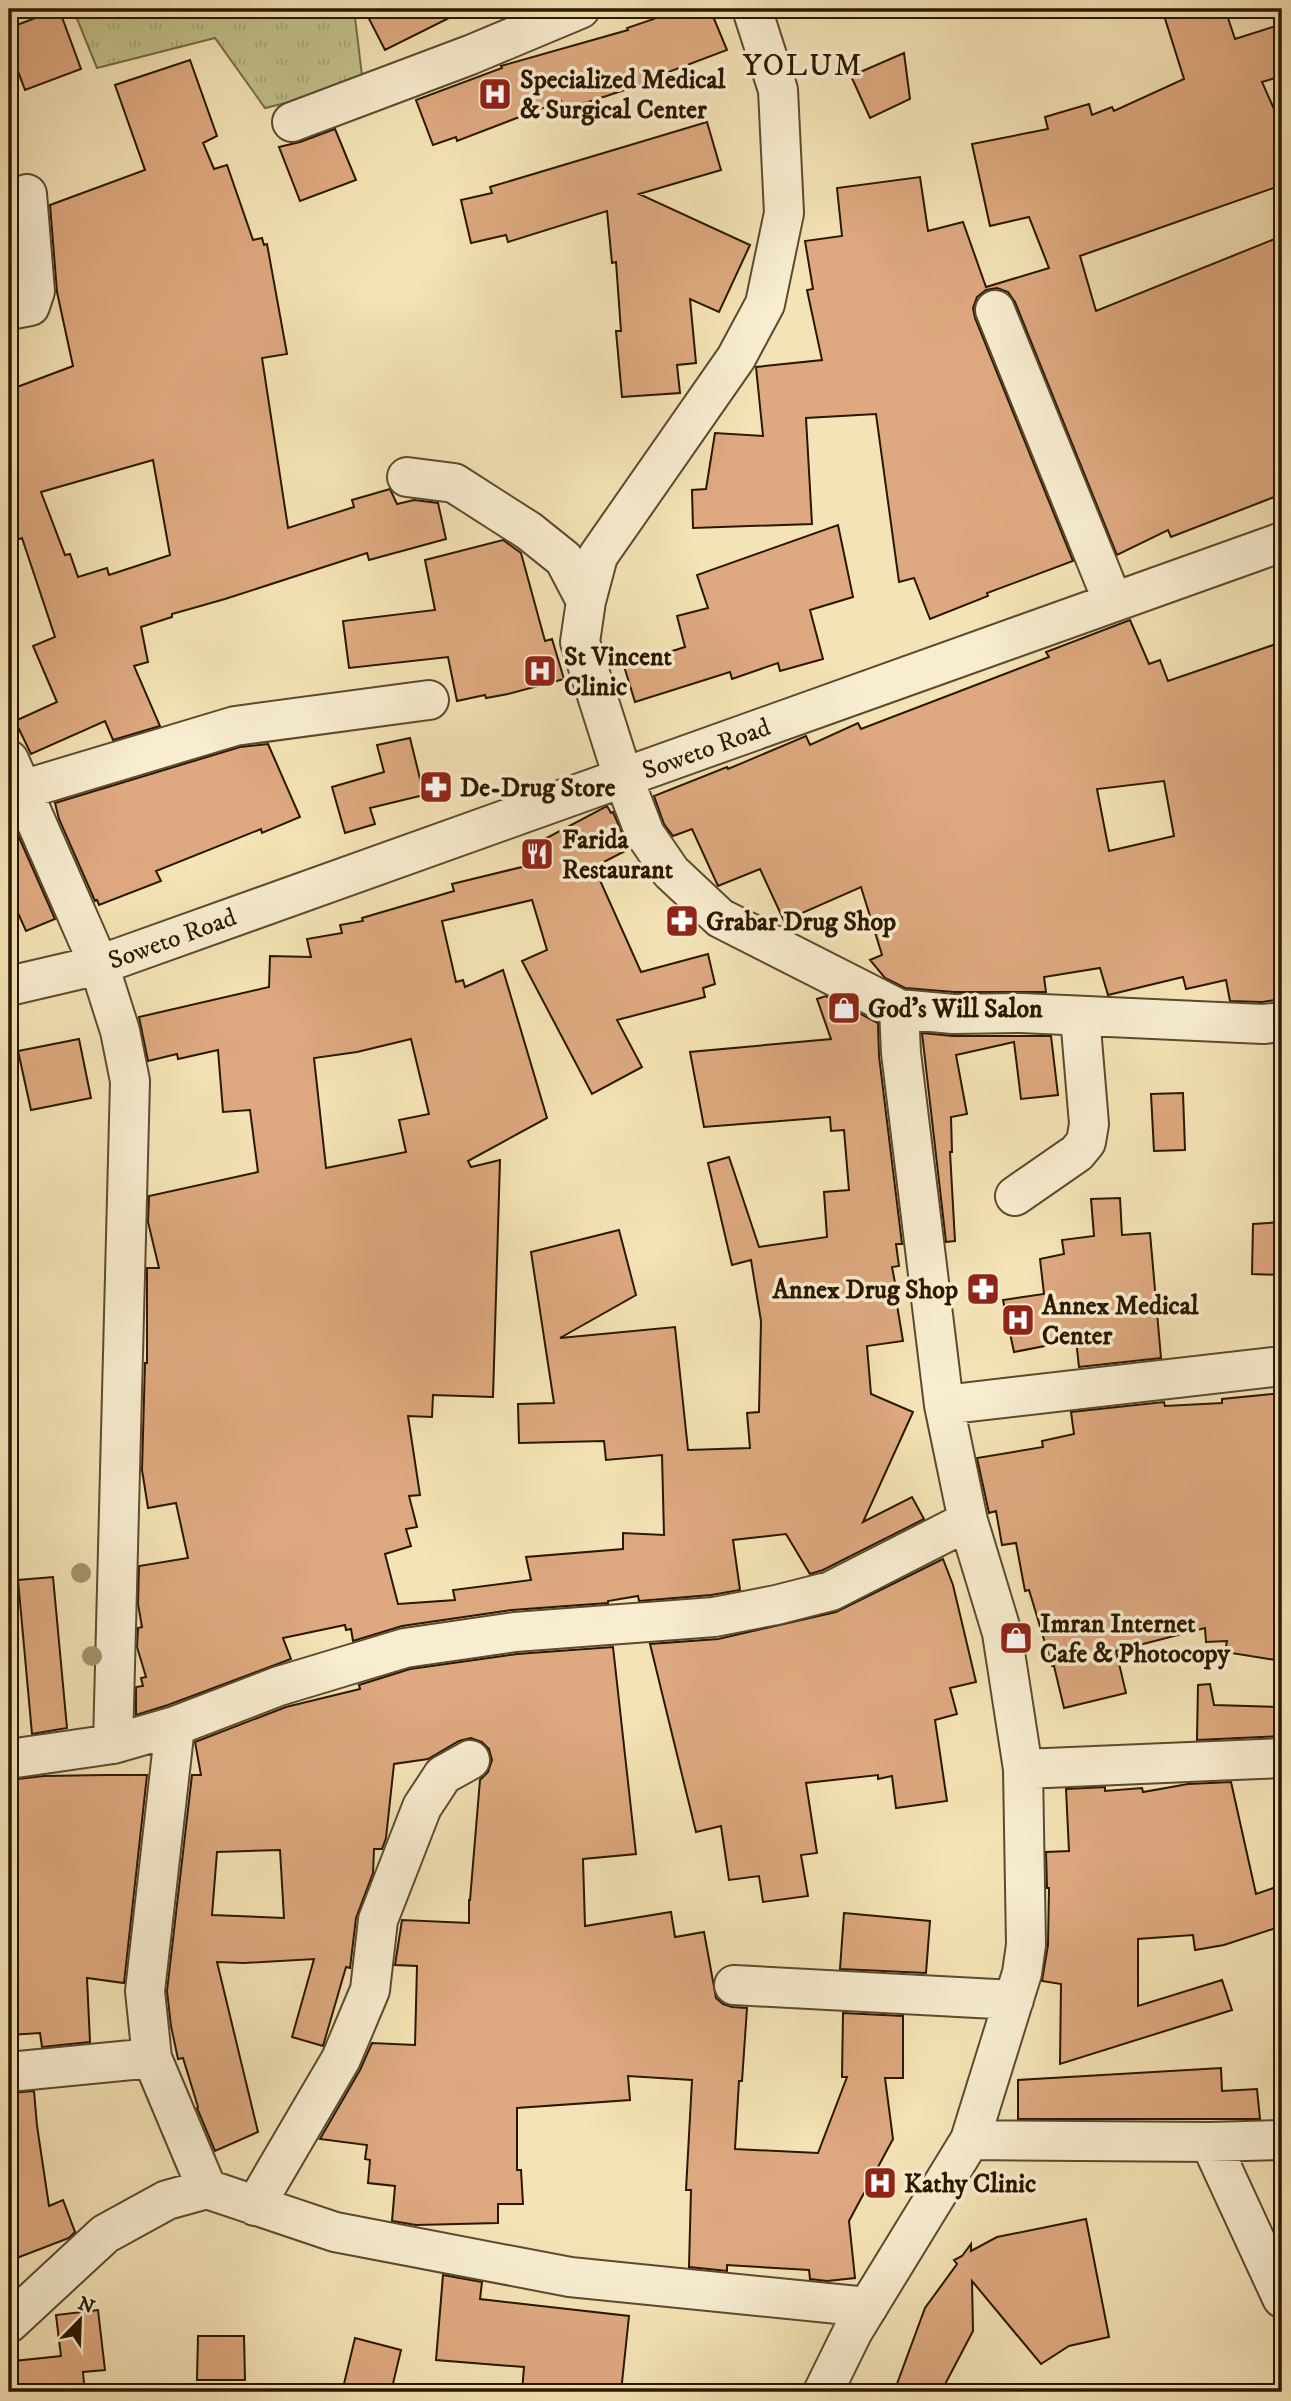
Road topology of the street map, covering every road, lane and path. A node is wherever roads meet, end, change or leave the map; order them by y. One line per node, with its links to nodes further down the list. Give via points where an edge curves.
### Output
1 (580, 9): 3 (street)
2 (752, 9): 9 (street, via 778,90 784,213 765,304 736,358 598,556)
3 (292, 122)
4 (27, 194): 5 (street, via 35,291 30,306)
5 (9, 310)
6 (995, 310): 10 (street)
7 (407, 477): 9 (street, via 454,483 529,531 564,559)
8 (1282, 542): 10 (street, Soweto Road)
9 (586, 601): 13 (street, via 580,642)
10 (1113, 603): 13 (street, Soweto Road)
11 (429, 700): 12 (street, via 235,726)
12 (15, 775): 14 (street)
13 (623, 777): 14 (street, Soweto Road); 16 (street, via 645,834 671,872 720,918)
14 (99, 965): 15 (street, Soweto Road); 24 (street, via 130,1081)
15 (9, 986)
16 (899, 1009): 17 (street); 21 (street)
17 (1080, 1016): 18 (street); 19 (street, via 1089,1124 1086,1142)
18 (1282, 1022)
19 (1015, 1196)
20 (1282, 1366): 21 (street)
21 (944, 1405): 22 (street)
22 (968, 1521): 23 (street, via 831,1591 714,1617 515,1632 405,1648 279,1686); 28 (street, via 1002,1633)
23 (175, 1726): 24 (street); 31 (street, via 145,1991)
24 (113, 1744): 26 (street)
25 (1282, 1758): 28 (street)
26 (9, 1759)
27 (470, 1760): 37 (street, via 443,1775 422,1807 378,1920 370,1990 351,2036)
28 (1023, 1769): 30 (street, via 1026,1945)
29 (734, 1984): 30 (street)
30 (1014, 2000): 33 (street)
31 (152, 2058): 32 (street); 36 (street)
32 (9, 2072)
33 (970, 2140): 35 (street); 39 (street)
34 (1282, 2140): 35 (street)
35 (1210, 2142): 38 (street)
36 (207, 2189): 37 (street); 40 (street, via 167,2200 105,2234)
37 (255, 2206): 39 (street, via 335,2232 570,2277)
38 (1282, 2298)
39 (868, 2307): 41 (street)
40 (9, 2323)
41 (823, 2392)

